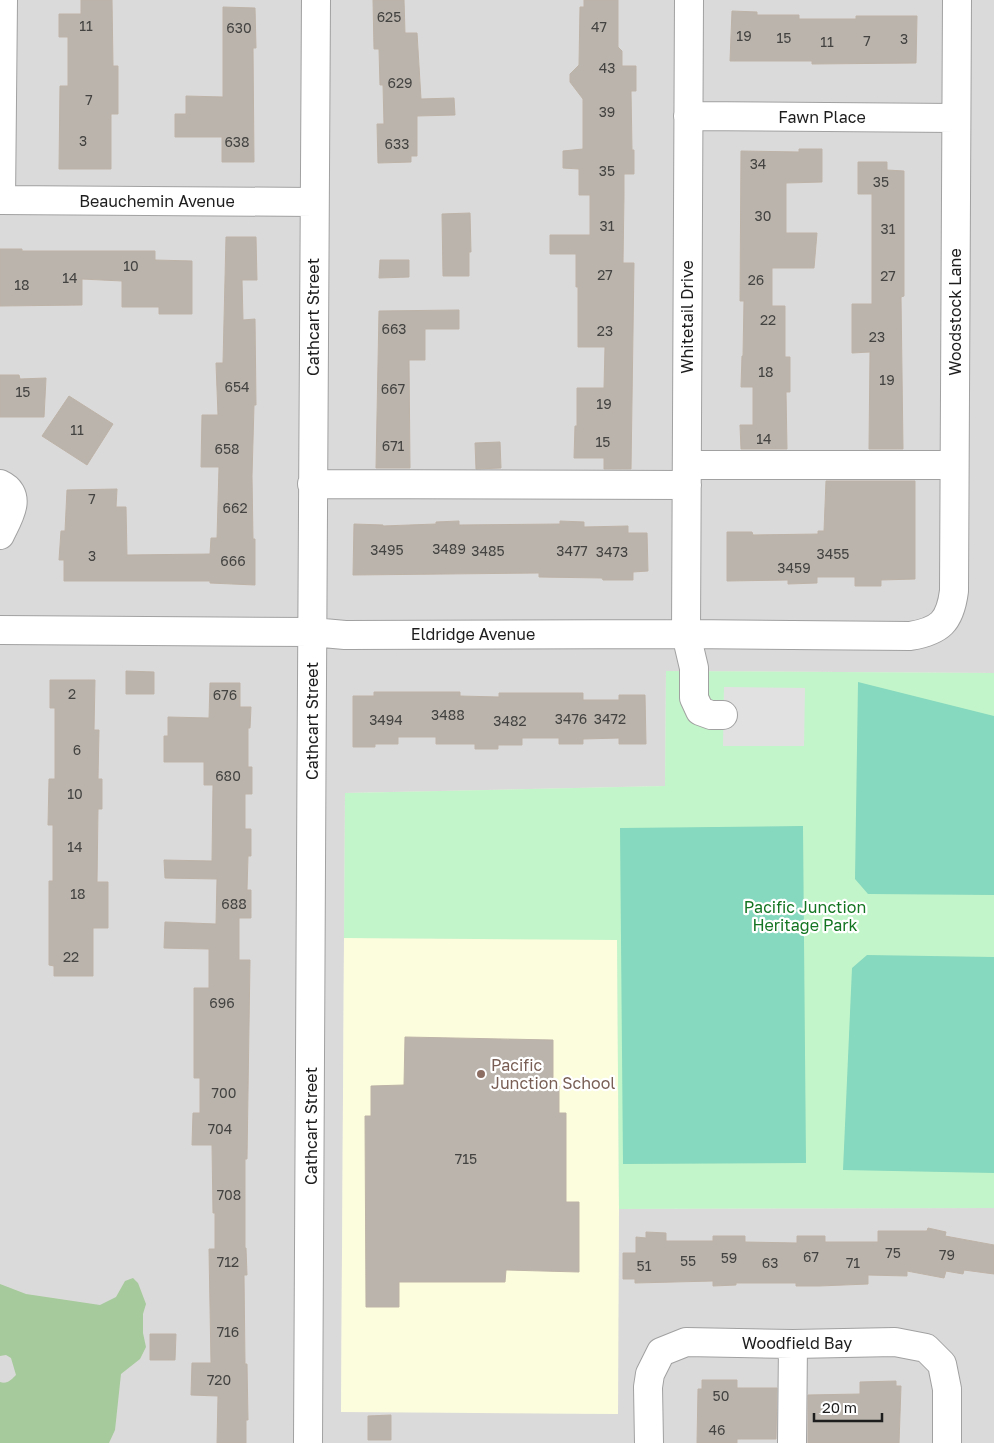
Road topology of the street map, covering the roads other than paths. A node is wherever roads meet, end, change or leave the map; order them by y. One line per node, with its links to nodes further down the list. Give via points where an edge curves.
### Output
1 (3, 0): 7 (street)
2 (316, 0): 8 (street, Cathcart Street)
3 (688, 0): 5 (street, Whitetail Drive)
4 (957, 0): 6 (street, Woodstock Lane)
5 (688, 116): 6 (street, Fawn Place); 10 (street, Whitetail Drive)
6 (955, 118): 9 (street, Woodstock Lane)
7 (1, 200): 8 (street, Beauchemin Avenue)
8 (313, 202): 12 (street, Cathcart Street)
9 (954, 466): 10 (street); 14 (street, Woodstock Lane, via 954,591 952,610)
10 (687, 475): 12 (street); 17 (street, Whitetail Drive)
11 (0, 484): 13 (street, via 9,490 13,507)
12 (312, 484): 16 (street, Cathcart Street)
13 (0, 535)
14 (943, 622): 17 (street, Eldridge Avenue, via 928,633 910,636)
15 (0, 630): 16 (street, Eldridge Avenue)
16 (312, 632): 17 (street, Eldridge Avenue, via 345,635); 20 (street, Cathcart Street)
17 (686, 634): 18 (street, Whitetail Drive, via 694,668 694,698 700,711)
18 (724, 715)
19 (793, 1344): 21 (street, Woodfield Bay, via 686,1342 661,1352 650,1374 648,1387); 22 (street); 23 (street, Woodfield Bay, via 895,1342 926,1348 942,1364 947,1389)
20 (308, 1443)
21 (648, 1443)
22 (792, 1443)
23 (947, 1443)

